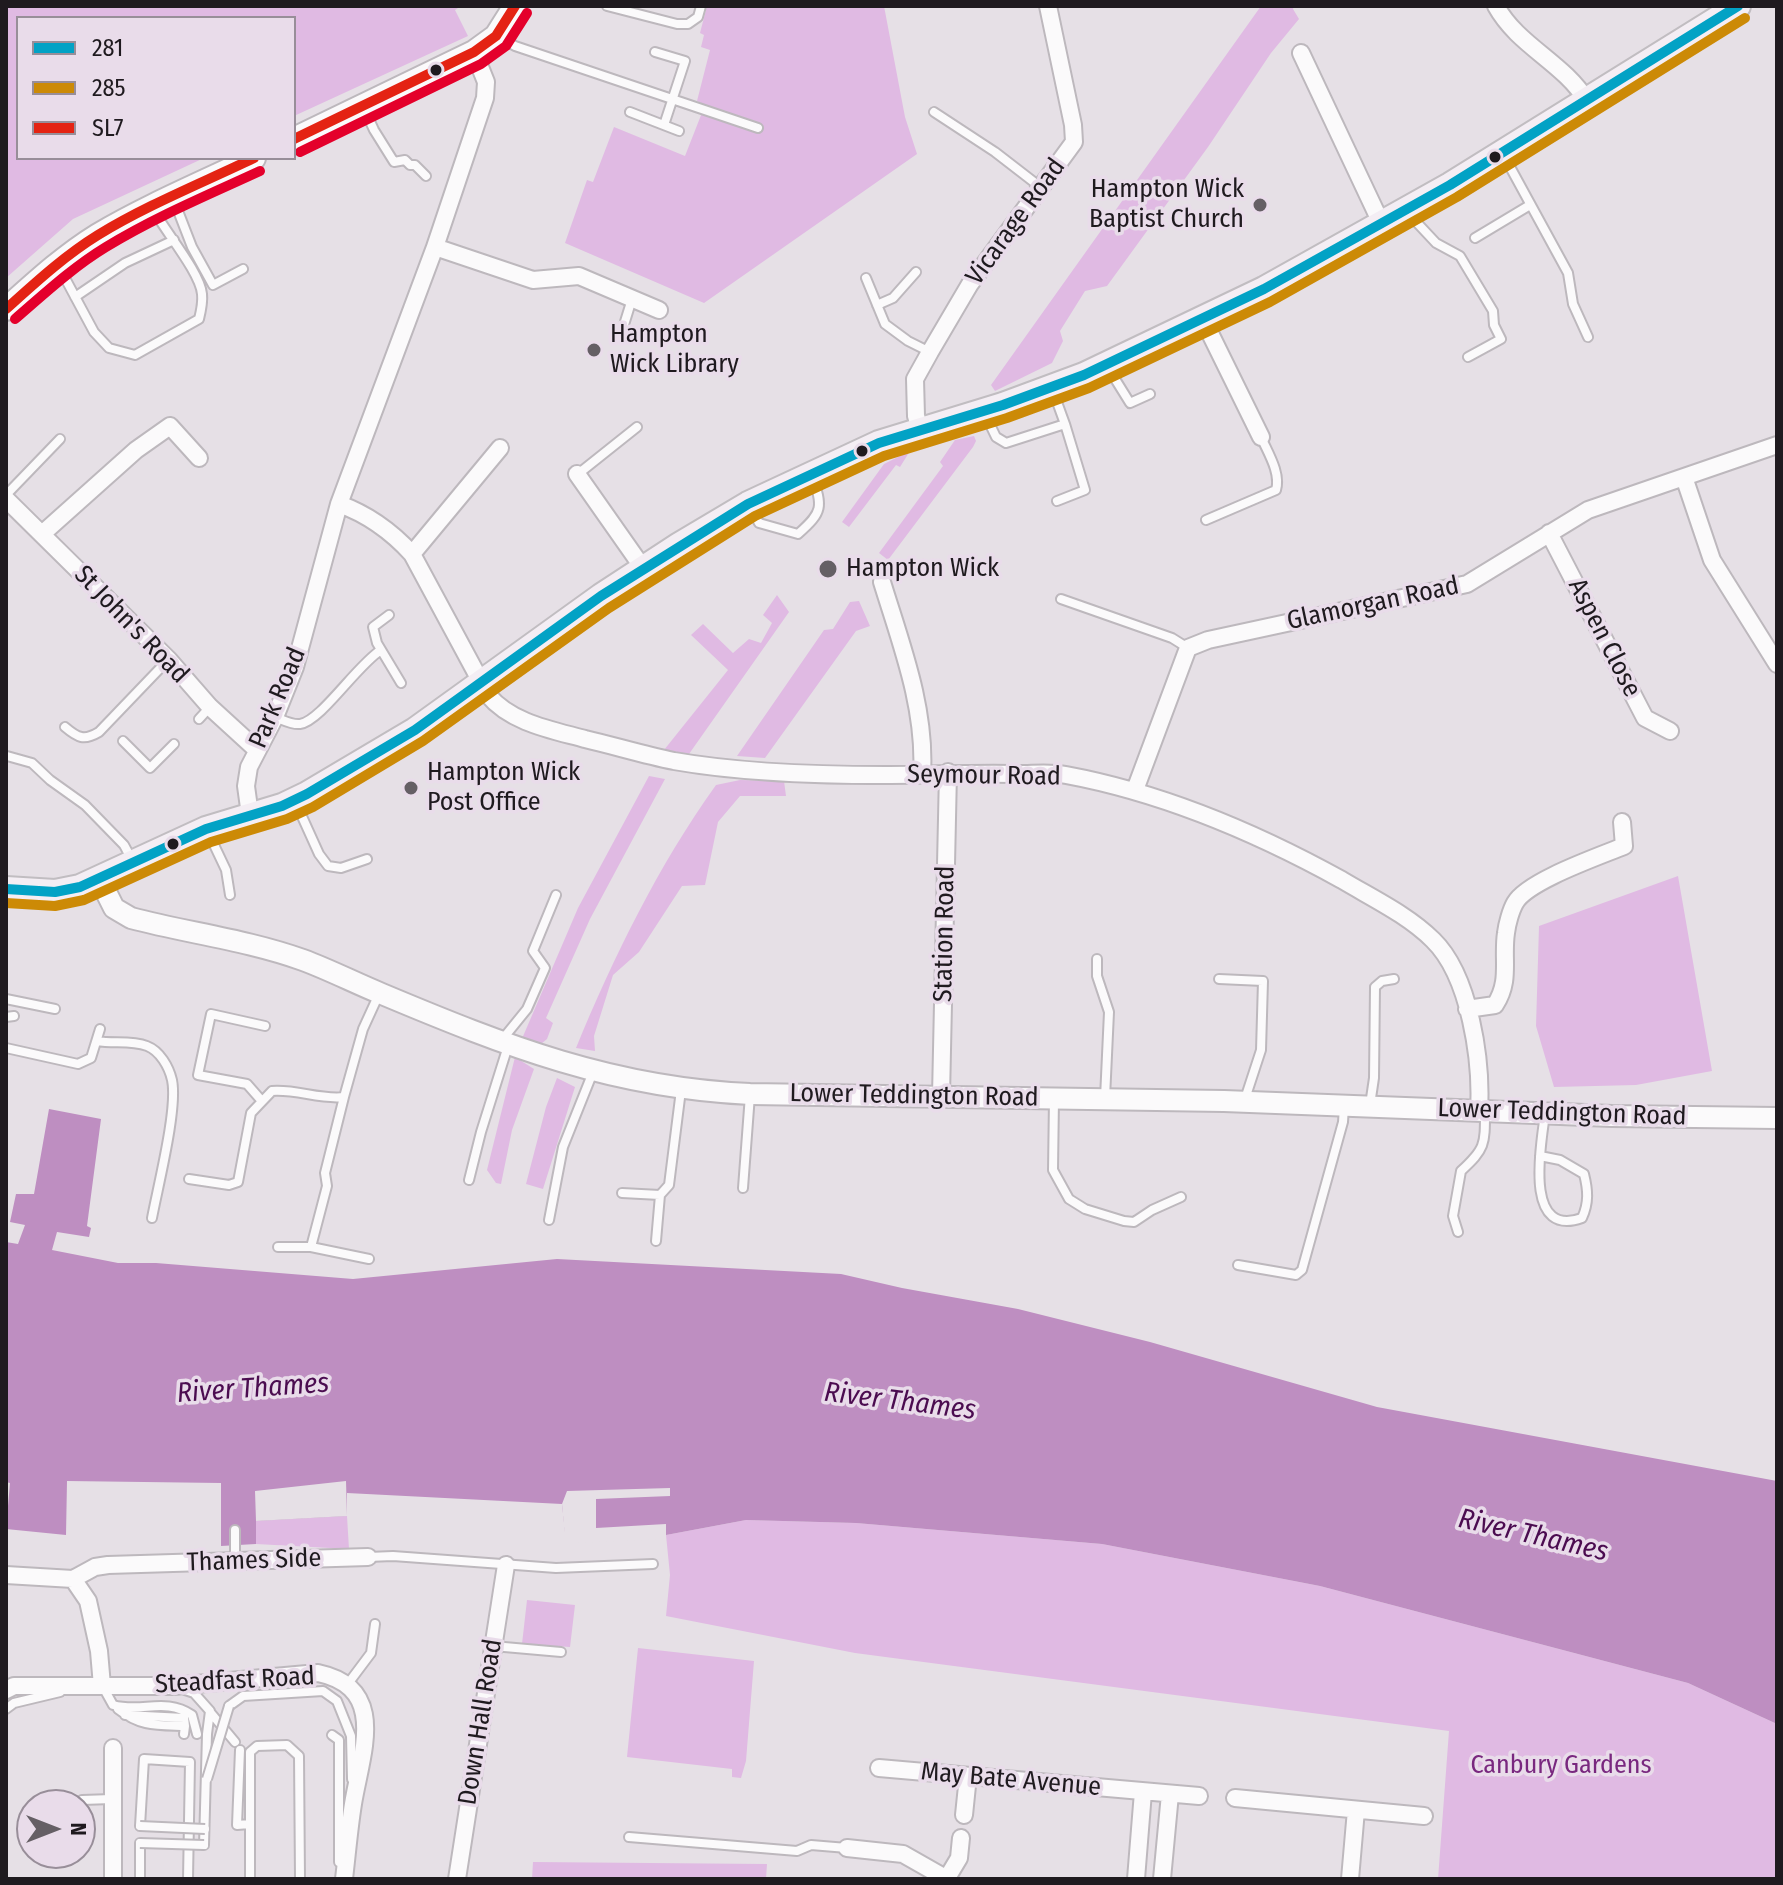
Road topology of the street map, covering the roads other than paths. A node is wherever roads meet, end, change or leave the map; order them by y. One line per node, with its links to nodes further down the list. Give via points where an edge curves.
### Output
1 (515, 6): 7 (main road)
2 (607, 6): 3 (lane, via 677,24 698,17)
3 (701, 6)
4 (1048, 6): 23 (street, Vicarage Road, via 1074,142)
5 (1496, 6): 12 (street, via 1518,37 1555,64)
6 (1738, 6): 12 (main road)
7 (496, 36): 8 (main road); 11 (lane)
8 (474, 52): 13 (main road); 31 (street, Park Road, via 486,82 485,98)
9 (655, 52): 11 (lane, via 685,61)
10 (1301, 53): 28 (street)
11 (673, 101): 16 (lane); 17 (lane)
12 (1587, 101): 20 (main road)
13 (363, 105): 19 (main road); 22 (lane, via 394,162 405,160)
14 (630, 112): 16 (lane)
15 (934, 112): 23 (lane)
16 (664, 125): 18 (lane)
17 (758, 128)
18 (679, 131)
19 (296, 138)
20 (1502, 154): 25 (lane); 27 (main road)
21 (250, 160): 24 (main road)
22 (426, 176)
23 (1039, 186): 44 (street, Vicarage Road)
24 (173, 197): 26 (main road); 33 (lane, via 213,285)
25 (1530, 205): 29 (lane); 43 (lane, via 1568,273 1573,304)
26 (152, 207): 30 (lane); 32 (main road)
27 (1406, 211): 28 (main road); 45 (lane, via 1436,243 1460,256 1493,311 1501,339)
28 (1382, 225): 41 (main road)
29 (1475, 238)
30 (174, 240): 36 (lane, via 125,263); 36 (lane, via 202,291 199,319 144,351 135,355 109,348)
31 (435, 247): 37 (street, via 533,280 579,276); 63 (street, Park Road)
32 (58, 264): 36 (lane); 39 (main road)
33 (243, 269)
34 (916, 272): 38 (lane, via 893,298)
35 (866, 278): 38 (lane)
36 (75, 297)
37 (632, 299): 40 (street); 42 (lane)
38 (877, 305): 44 (lane, via 885,324)
39 (6, 309)
40 (659, 310)
41 (1203, 319): 46 (main road); 53 (street)
42 (623, 328)
43 (1588, 337)
44 (930, 352): 52 (street, Vicarage Road, via 915,379)
45 (1468, 357)
46 (1106, 365): 47 (main road); 48 (lane, via 1130,403)
47 (1051, 388): 49 (main road); 50 (lane)
48 (1150, 394)
49 (981, 412): 50 (lane, via 996,437 1006,443); 52 (main road)
50 (1065, 424): 62 (lane, via 1085,490)
51 (637, 427): 58 (lane)
52 (920, 429): 59 (main road)
53 (1261, 437): 65 (lane, via 1275,468 1276,490)
54 (60, 439): 61 (lane)
55 (1777, 445): 60 (street, Glamorgan Road)
56 (500, 448): 68 (street)
57 (199, 458): 67 (street, via 170,426)
58 (577, 474): 69 (street)
59 (811, 474): 64 (main road); 64 (lane, via 820,510 798,534 759,523)
60 (1684, 477): 66 (street, Glamorgan Road, via 1588,510); 76 (street, via 1712,560)
61 (6, 497): 67 (street, St John's Road)
62 (1057, 501)
63 (339, 504): 68 (street, Seymour Road, via 395,536); 79 (street, Park Road, via 300,650)
64 (748, 504): 69 (main road)
65 (1206, 520)
66 (1549, 533): 73 (street, Glamorgan Road, via 1467,584); 81 (street, Aspen Close, via 1645,718)
67 (42, 534): 75 (street, St John's Road)
68 (412, 554): 77 (street, Seymour Road)
69 (643, 568): 77 (main road)
70 (882, 582): 87 (street, via 920,715)
71 (1061, 599): 73 (lane)
72 (389, 615): 74 (lane, via 373,627)
73 (1188, 648): 88 (street)
74 (381, 650): 78 (lane); 79 (lane, via 312,719 298,724)
75 (169, 660): 80 (lane, via 89,739 78,738); 84 (street, St John's Road, via 204,713)
76 (1777, 664)
77 (481, 682): 87 (street, Seymour Road, via 498,707 519,719 673,761 741,769); 89 (main road, via 378,753)
78 (401, 683)
79 (275, 717): 84 (street, Park Road)
80 (65, 727)
81 (1670, 731)
82 (123, 741): 83 (lane, via 150,768)
83 (174, 744)
84 (257, 750): 90 (street, Park Road, via 247,776)
85 (7, 756): 94 (lane, via 32,763 85,805)
86 (948, 772): 87 (street, Seymour Road); 88 (street, Seymour Road, via 1062,774); 114 (street, Station Road)
87 (922, 774)
88 (1135, 790): 105 (street, Seymour Road, via 1282,847 1384,904 1433,940 1454,967)
89 (295, 800): 90 (main road); 93 (lane, via 328,866 341,868)
90 (250, 815): 92 (main road)
91 (1622, 822): 105 (street, via 1624,846 1541,881 1515,901 1506,933 1503,993 1495,1005)
92 (206, 829): 94 (main road); 97 (lane, via 226,870)
93 (367, 859)
94 (134, 863): 95 (main road)
95 (100, 880): 96 (main road, via 55,892); 102 (street, Lower Teddington Road, via 110,902 125,916 257,946)
96 (6, 889)
97 (230, 895)
98 (556, 895): 109 (lane, via 533,951 545,968)
99 (1097, 959): 117 (lane, via 1109,1012)
100 (1219, 979): 119 (lane, via 1263,981 1261,1050)
101 (1394, 979): 121 (lane, via 1375,987)
102 (379, 993): 109 (street, Lower Teddington Road); 115 (lane)
103 (6, 999): 104 (lane)
104 (55, 1009)
105 (1467, 1009): 122 (street, Seymour Road)
106 (265, 1026): 118 (lane, via 211,1014 198,1075 247,1084)
107 (100, 1029): 108 (lane)
108 (97, 1041): 110 (lane, via 91,1058 78,1064); 132 (lane, via 149,1046 161,1056 172,1081)
109 (504, 1044): 111 (street, Lower Teddington Road); 127 (lane)
110 (6, 1048)
111 (593, 1072): 112 (street, Lower Teddington Road); 133 (lane, via 563,1147)
112 (681, 1089): 113 (street, Lower Teddington Road); 130 (lane, via 669,1185)
113 (750, 1094): 114 (street, Lower Teddington Road); 128 (lane)
114 (941, 1096): 116 (street, Lower Teddington Road)
115 (344, 1097): 118 (lane, via 291,1090 272,1091); 137 (lane)
116 (1054, 1098): 117 (street, Lower Teddington Road); 131 (lane, via 1053,1170 1069,1199 1085,1209 1134,1222)
117 (1105, 1099): 119 (street, Lower Teddington Road)
118 (261, 1100): 126 (lane, via 251,1113 238,1182)
119 (1244, 1102): 120 (street, Lower Teddington Road)
120 (1344, 1106): 121 (street, Lower Teddington Road); 139 (lane, via 1302,1270 1296,1275)
121 (1370, 1106): 122 (street, Lower Teddington Road)
122 (1482, 1112): 123 (street, Lower Teddington Road); 134 (lane, via 1483,1147 1461,1171 1453,1216)
123 (1545, 1113): 124 (street, Lower Teddington Road); 125 (lane)
124 (1777, 1118)
125 (1540, 1156): 125 (lane, via 1543,1206 1559,1221 1582,1218 1587,1208 1584,1174)
126 (189, 1179)
127 (469, 1180)
128 (743, 1188)
129 (622, 1193): 130 (lane)
130 (660, 1195): 135 (lane)
131 (1181, 1197)
132 (152, 1218)
133 (549, 1220)
134 (1458, 1232)
135 (656, 1241)
136 (278, 1247): 137 (lane)
137 (311, 1247): 138 (lane)
138 (369, 1259)
139 (1238, 1265)
140 (235, 1530): 142 (lane)
141 (368, 1557): 142 (street, Thames Side); 144 (lane, Thames Side)
142 (235, 1562): 146 (street, Thames Side, via 108,1565)
143 (653, 1564): 144 (lane, Thames Side)
144 (506, 1565): 148 (street, Down Hall Road)
145 (6, 1575): 146 (street, Thames Side)
146 (73, 1579): 152 (street, via 88,1601 99,1651)
147 (375, 1624): 150 (lane, via 371,1653)
148 (493, 1646): 149 (lane); 185 (street, Down Hall Road)
149 (561, 1652)
150 (347, 1685): 153 (street, Steadfast Road, via 318,1673); 170 (street, Steadfast Road, via 359,1698 368,1725)
151 (9, 1686): 152 (street, Steadfast Road)
152 (95, 1686): 153 (street, Steadfast Road); 154 (lane); 155 (lane, via 32,1697)
153 (174, 1686): 156 (lane, via 194,1693)
154 (113, 1705): 157 (lane, via 133,1721); 158 (lane, via 178,1706 192,1715)
155 (6, 1709)
156 (210, 1711): 163 (lane); 174 (lane, via 238,1746 237,1825)
157 (185, 1730)
158 (197, 1734)
159 (332, 1735): 184 (lane, via 339,1740)
160 (113, 1748): 168 (street)
161 (879, 1768): 162 (street, May Bate Avenue)
162 (968, 1776): 164 (street, May Bate Avenue); 172 (street)
163 (207, 1779): 170 (lane, bridge, via 229,1706 243,1696 323,1691 337,1701 351,1736); 175 (lane)
164 (1143, 1792): 165 (street, May Bate Avenue); 187 (street)
165 (1170, 1794): 166 (street, May Bate Avenue); 188 (street)
166 (1199, 1796)
167 (1235, 1798): 171 (street)
168 (112, 1799): 169 (lane); 179 (street)
169 (96, 1800)
170 (353, 1804): 184 (street, Steadfast Road)
171 (1356, 1810): 173 (street); 189 (street)
172 (964, 1815)
173 (1424, 1816)
174 (250, 1824): 182 (lane); 183 (lane, via 250,1752 257,1746 287,1745 299,1756)
175 (205, 1829): 180 (lane, bridge, via 204,1845 140,1843); 181 (lane, bridge, via 140,1826 144,1759 190,1762)
176 (629, 1837): 178 (lane, via 797,1851 811,1845)
177 (961, 1838): 186 (street, via 959,1858)
178 (847, 1848): 186 (street, via 903,1854)
179 (113, 1879)
180 (140, 1879)
181 (188, 1879)
182 (250, 1879)
183 (300, 1879)
184 (342, 1879)
185 (457, 1879)
186 (947, 1879)
187 (1136, 1879)
188 (1162, 1879)
189 (1350, 1879)

